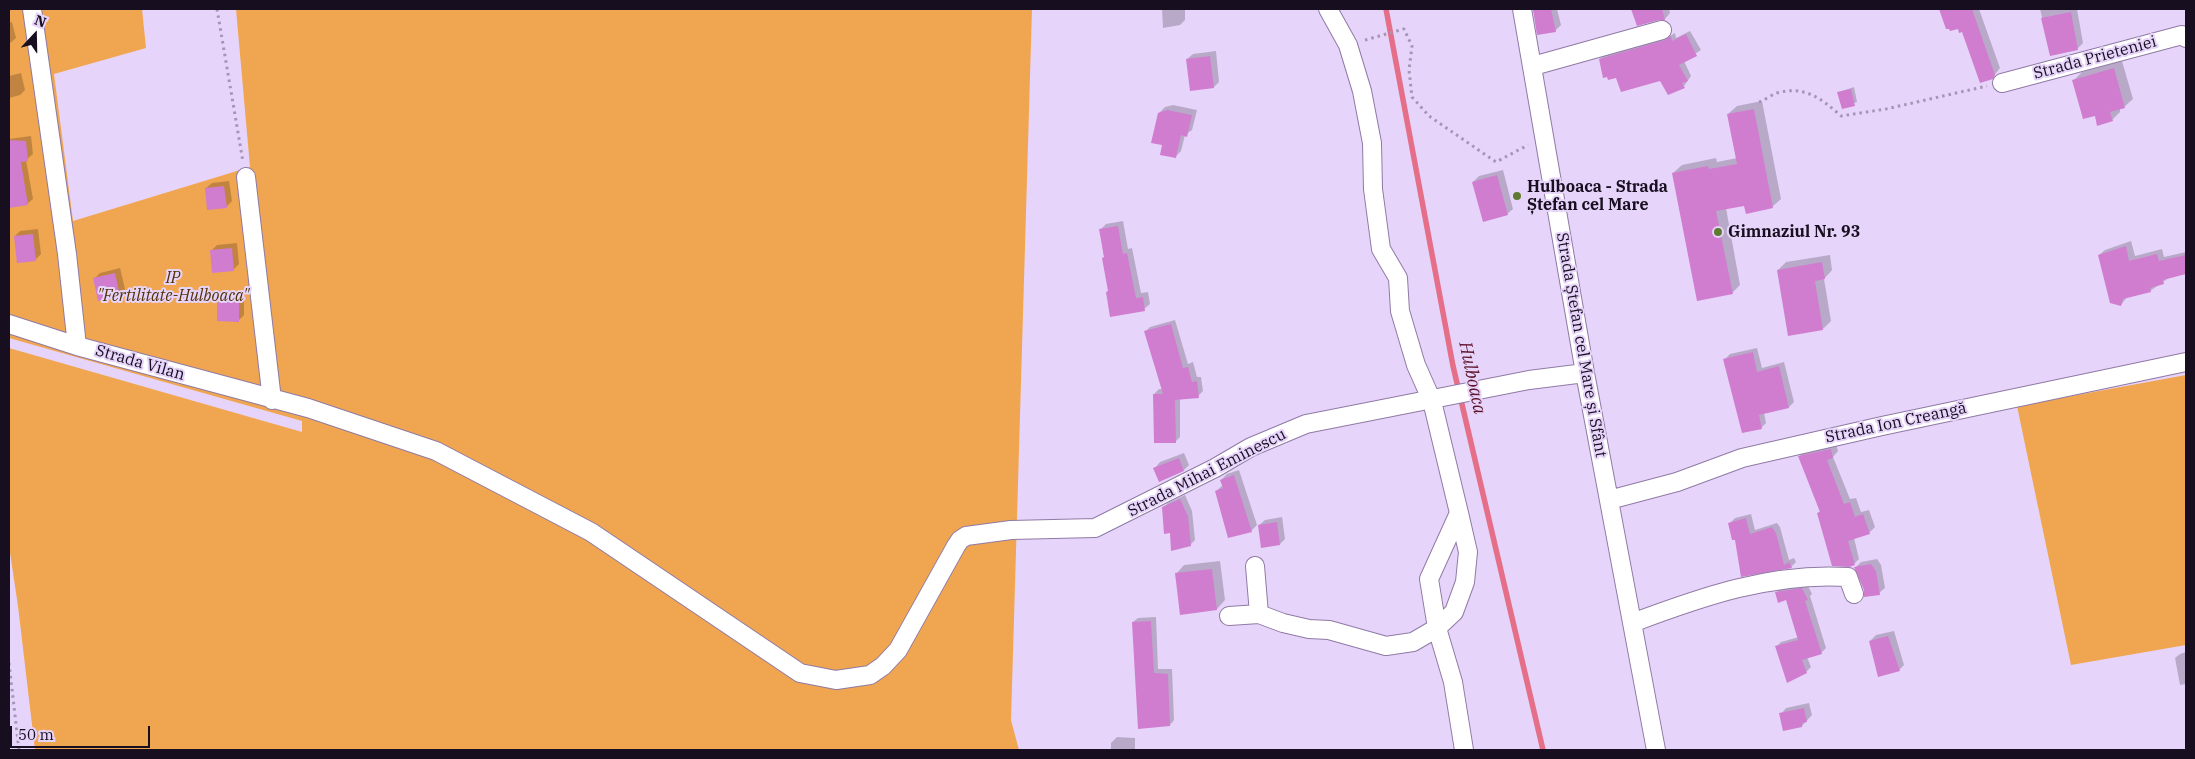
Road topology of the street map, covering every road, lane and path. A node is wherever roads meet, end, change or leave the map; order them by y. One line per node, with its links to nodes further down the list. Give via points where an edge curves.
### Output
1 (32, 9): 14 (street, via 68,254)
2 (217, 9): 12 (path)
3 (1328, 9): 17 (street, via 1348,45 1362,91 1372,143 1373,189 1381,249 1398,278 1400,311 1416,364)
4 (1522, 9): 8 (street, Strada Ștefan cel Mare și Sfânt)
5 (1662, 30): 8 (street)
6 (1378, 37): 11 (path, via 1404,29 1412,46 1409,70 1412,97 1429,116 1496,162)
7 (2186, 38): 9 (street, Strada Prieteniei, via 2182,35)
8 (1533, 66): 11 (street, Strada Ștefan cel Mare și Sfânt)
9 (2002, 83): 10 (path, via 1841,116 1819,97 1803,91 1777,93)
10 (1759, 102)
11 (1544, 136): 16 (street, Strada Ștefan cel Mare și Sfânt)
12 (246, 177): 18 (street)
13 (9, 324): 14 (street, Strada Vilan)
14 (77, 346): 18 (street, Strada Vilan)
15 (2186, 362): 19 (street, Strada Ion Creangă, via 1742,458 1676,482)
16 (1584, 373): 17 (street, Strada Mihai Eminescu, via 1529,380); 19 (street, Strada Ștefan cel Mare și Sfânt)
17 (1439, 399): 20 (street); 21 (street, Strada Mihai Eminescu, via 1306,424 1251,447 1095,528)
18 (272, 400): 21 (street, Strada Vilan, via 308,408 436,451 459,462 591,532 800,673 819,678 856,678 870,675 883,666 898,650 960,540 966,536)
19 (1609, 500): 26 (street, Strada Ștefan cel Mare și Sfânt)
20 (1459, 512): 27 (street, via 1429,579); 27 (street, via 1468,552 1465,582 1454,612)
21 (1011, 530)
22 (1254, 566): 24 (street)
23 (1854, 594): 26 (street, via 1848,576 1786,578 1723,591)
24 (1259, 614): 25 (street); 27 (street, via 1386,646 1413,642)
25 (1229, 616)
26 (1632, 623): 31 (street, Strada Ștefan cel Mare și Sfânt)
27 (1437, 628): 30 (street, via 1453,682)
28 (9, 663): 29 (path)
29 (19, 750)
30 (1464, 750)
31 (1656, 750)

